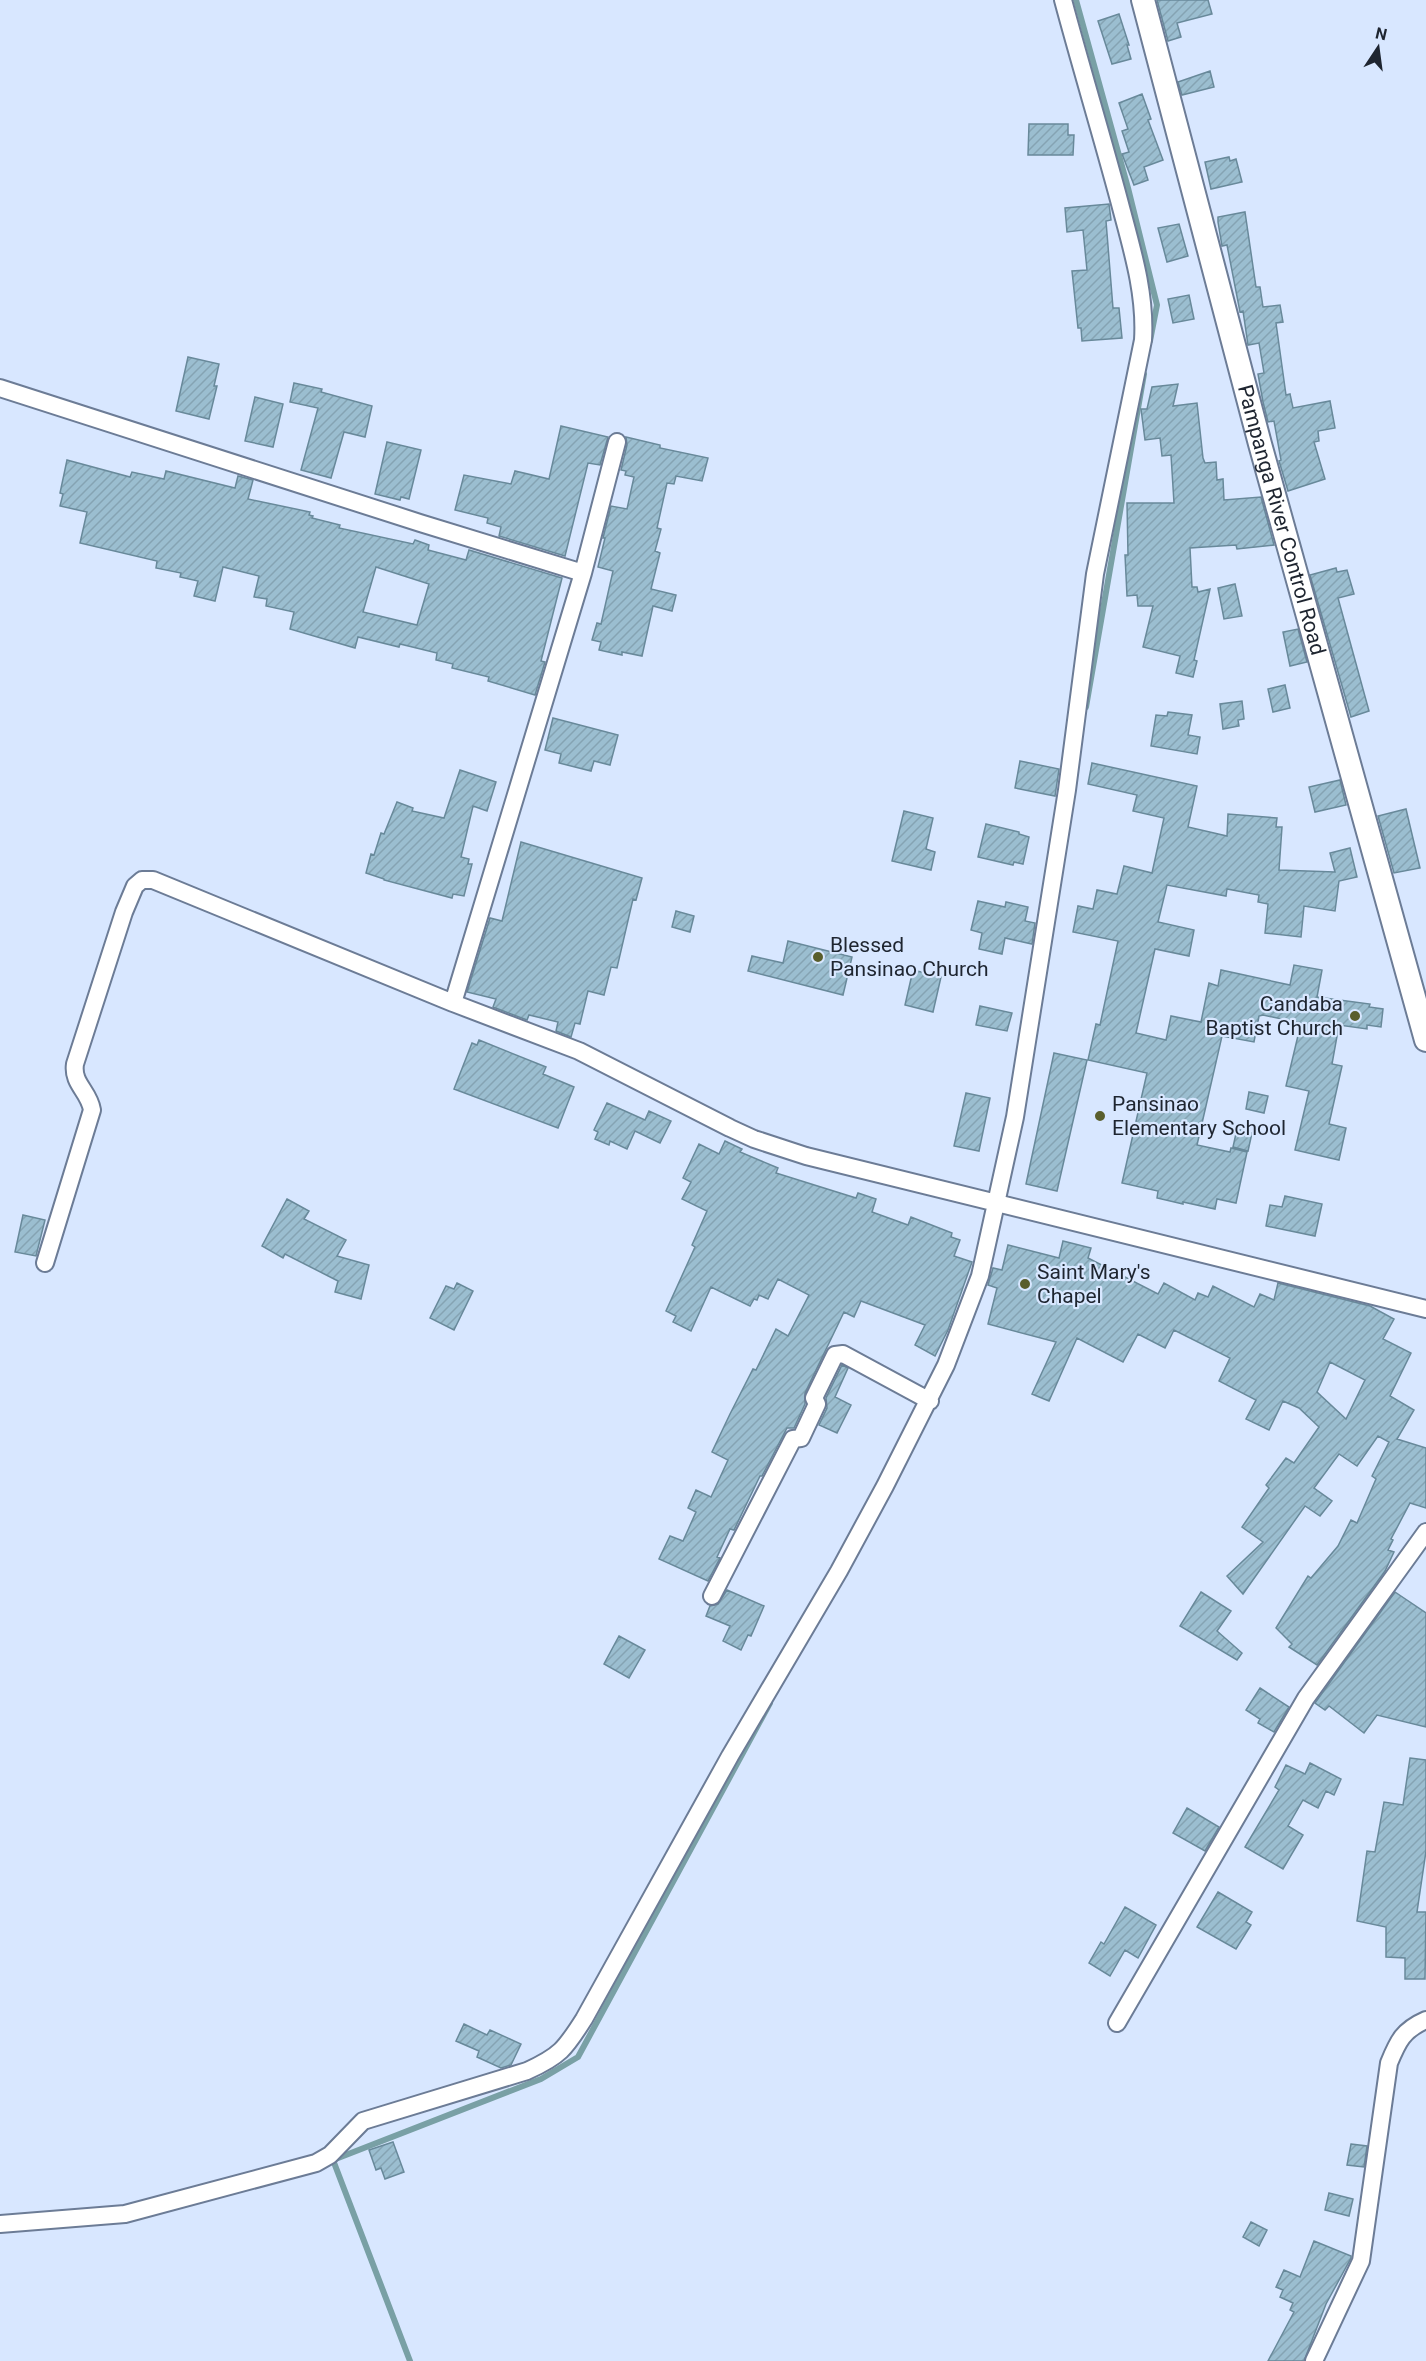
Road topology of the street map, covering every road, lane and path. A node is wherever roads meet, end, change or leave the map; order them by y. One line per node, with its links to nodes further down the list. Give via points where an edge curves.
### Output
1 (1063, 0): 8 (street, via 1141,290 1143,340 1095,574 1042,950 1015,1118)
2 (1143, 0): 7 (main road, Pampanga River Control Road, via 1260,444)
3 (0, 388): 5 (street)
4 (617, 442): 5 (street)
5 (583, 573): 6 (street)
6 (453, 1003): 8 (street, via 579,1051 754,1139 806,1156); 9 (street, via 153,880 142,880 135,886 124,912 75,1064 75,1081 87,1094 92,1110)
7 (1426, 1040)
8 (996, 1203): 10 (street); 11 (street, via 980,1276)
9 (45, 1263)
10 (1426, 1309)
11 (930, 1401): 13 (street, via 843,1354 835,1355 814,1398 817,1404 801,1438 793,1438); 16 (street, via 839,1570 584,2019 552,2060 363,2121 330,2155 306,2166 125,2214)
12 (1426, 1532): 15 (street, via 1306,1698)
13 (712, 1596)
14 (1426, 2020): 17 (street, via 1399,2039 1389,2063 1361,2261)
15 (1118, 2023)
16 (0, 2224)
17 (1314, 2361)

